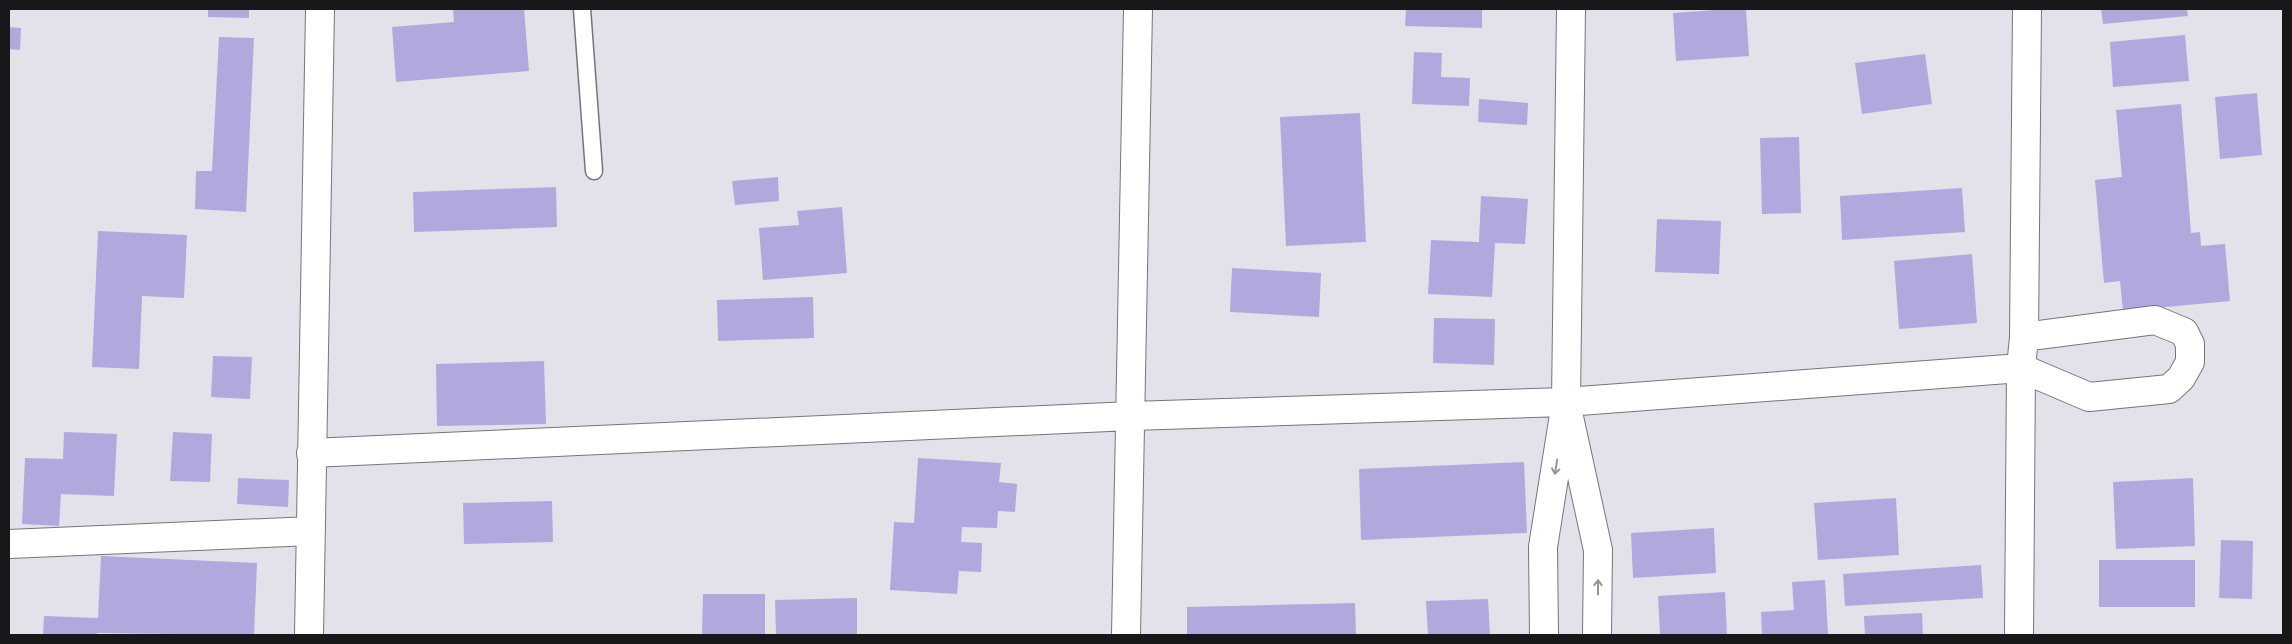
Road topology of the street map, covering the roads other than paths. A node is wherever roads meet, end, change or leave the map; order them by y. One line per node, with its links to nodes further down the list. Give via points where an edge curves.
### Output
1 (320, 9): 11 (street)
2 (582, 9): 6 (lane)
3 (1138, 9): 10 (street)
4 (1571, 9): 9 (street)
5 (2027, 9): 7 (street)
6 (594, 171)
7 (2024, 337): 8 (street); 8 (street, via 2155,320 2184,332 2190,344 2190,362 2181,378 2169,389 2089,397)
8 (2021, 368): 9 (street); 18 (street)
9 (1566, 402): 10 (street); 16 (street, one-way to 16, via 1543,547); 17 (street, one-way to 9, via 1598,550)
10 (1131, 416): 11 (street); 15 (street)
11 (311, 453): 12 (street)
12 (311, 531): 13 (street); 14 (street)
13 (9, 544)
14 (309, 635)
15 (1126, 635)
16 (1544, 635)
17 (1597, 635)
18 (2019, 635)

